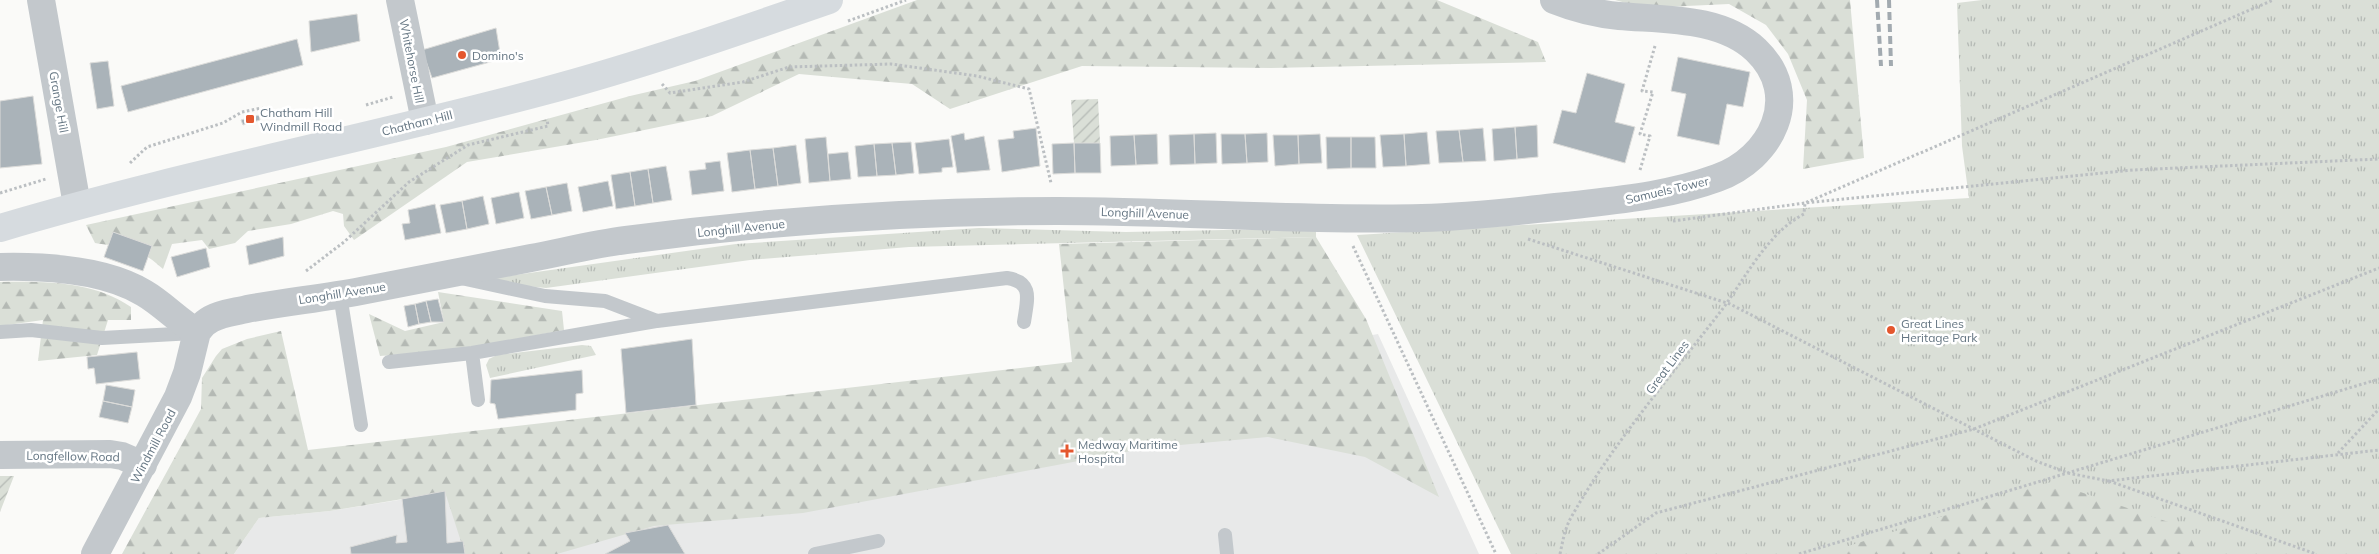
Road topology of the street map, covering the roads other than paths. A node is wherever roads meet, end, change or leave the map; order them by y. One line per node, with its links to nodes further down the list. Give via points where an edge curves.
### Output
1 (41, 0): 6 (street, Grange Hill)
2 (400, 0): 5 (street, Whitehorse Hill)
3 (829, 0): 5 (main road, Chatham Hill, via 656,60)
4 (1554, 0): 7 (street, Samuels Tower, via 1612,15 1705,25 1734,34 1764,59 1773,74 1779,97 1775,124 1764,144 1746,164 1694,186 1627,200)
5 (425, 121): 6 (main road, Chatham Hill)
6 (77, 205): 8 (main road, Chatham Hill)
7 (1512, 213): 10 (street, Longhill Avenue, via 1428,218 1057,211 918,214 758,225 622,240)
8 (0, 228)
9 (0, 267): 15 (street, via 79,272 123,283 150,296)
10 (443, 275): 11 (street, Longhill Avenue); 12 (lane, via 544,296 605,301)
11 (340, 295): 15 (street, Longhill Avenue, via 223,314 208,321); 19 (lane)
12 (657, 321): 13 (lane, via 1007,278 1017,279 1028,292); 16 (lane)
13 (1024, 322)
14 (0, 332): 15 (lane, via 31,330 102,338)
15 (197, 332): 21 (street, Windmill Road, via 178,397)
16 (472, 352): 17 (lane); 18 (lane)
17 (389, 362)
18 (478, 400)
19 (361, 425)
20 (0, 455): 21 (street, Longfellow Road, via 110,454)
21 (143, 465): 24 (street, Windmill Road)
22 (1225, 535): 26 (lane)
23 (878, 541): 25 (lane)
24 (95, 554)
25 (815, 554)
26 (1226, 554)

